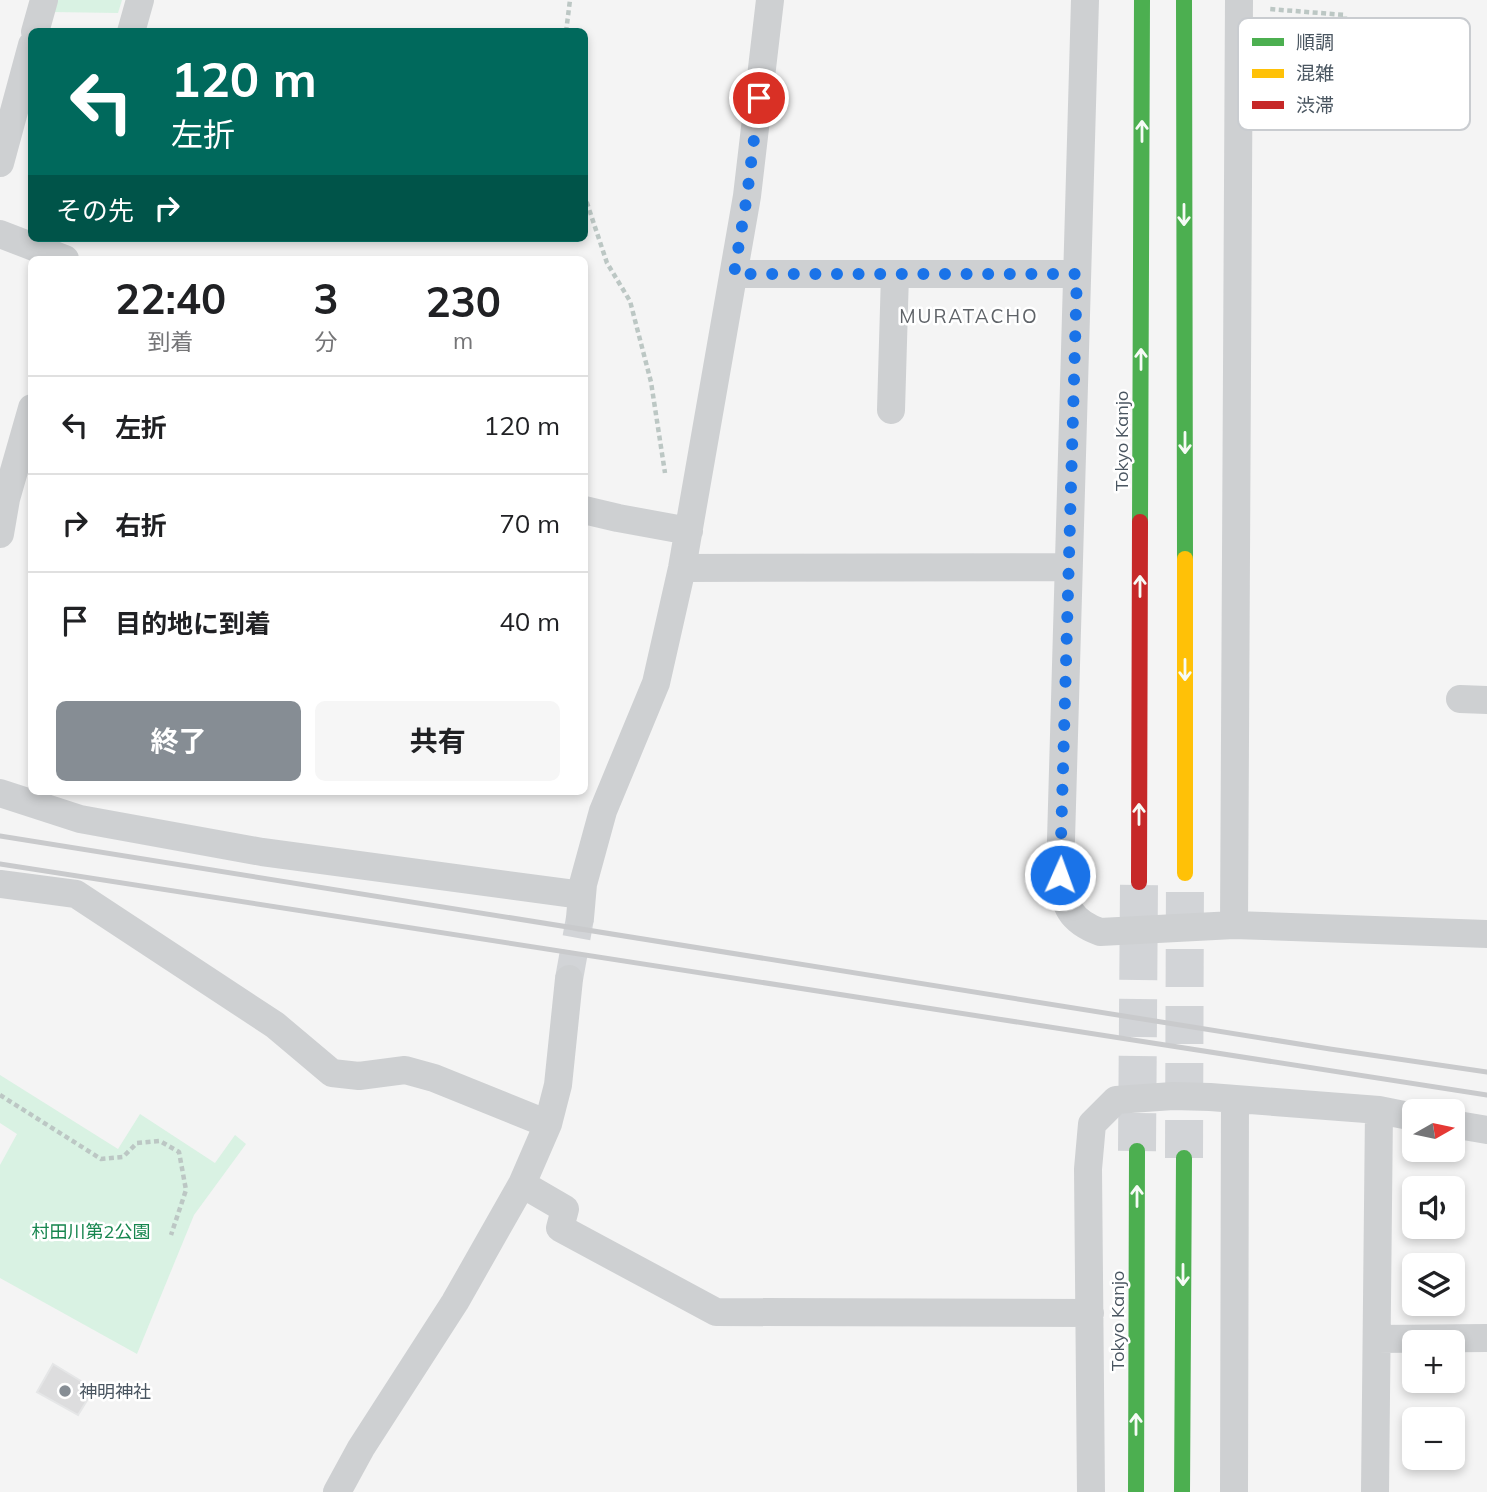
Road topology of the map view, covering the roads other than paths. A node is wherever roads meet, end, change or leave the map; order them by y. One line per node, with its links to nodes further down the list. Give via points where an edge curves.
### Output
1 (44, 0): 9 (street)
2 (140, 0): 10 (street)
3 (770, 0): 16 (street)
4 (1085, 0): 18 (street)
5 (1142, 0): 28 (highway, Tokyo Kanjo, one-way to 5)
6 (1184, 0): 27 (highway, one-way to 27)
7 (1239, 0): 8 (street)
8 (1239, 18)
9 (36, 28)
10 (132, 28)
11 (28, 60): 13 (street)
12 (1238, 130): 30 (street)
13 (0, 163)
14 (0, 234): 15 (street)
15 (57, 256)
16 (734, 274): 17 (street); 22 (street)
17 (895, 274): 18 (street); 19 (street)
18 (1077, 274): 24 (street)
19 (891, 410)
20 (28, 422): 23 (street)
21 (588, 511): 22 (street)
22 (690, 531): 25 (street)
23 (0, 534)
24 (1068, 567): 25 (street); 30 (street, via 1060,875 1066,905 1082,925 1100,932)
25 (682, 568): 26 (street, via 656,682 603,811 581,906 80,819)
26 (0, 793)
27 (1185, 873)
28 (1139, 882)
29 (0, 884): 36 (street, via 76,894 275,1025 332,1073 359,1076 405,1070)
30 (1234, 925): 31 (street)
31 (1487, 934)
32 (569, 979): 36 (street, via 558,1085)
33 (1235, 1100): 34 (street); 42 (street, via 1172,1096 1116,1100 1092,1124 1088,1169); 49 (street)
34 (1379, 1110): 35 (street); 44 (street)
35 (1402, 1114)
36 (548, 1124): 41 (street)
37 (1465, 1126): 38 (street)
38 (1487, 1130)
39 (1137, 1151): 47 (highway, Tokyo Kanjo, one-way to 39)
40 (1184, 1158): 48 (highway, one-way to 48)
41 (522, 1184): 42 (street, via 565,1209 560,1228 716,1312); 45 (street)
42 (1090, 1313): 46 (street)
43 (1487, 1338): 44 (street)
44 (1377, 1339): 50 (street)
45 (337, 1492)
46 (1091, 1492)
47 (1136, 1492)
48 (1182, 1492)
49 (1234, 1492)
50 (1375, 1492)

